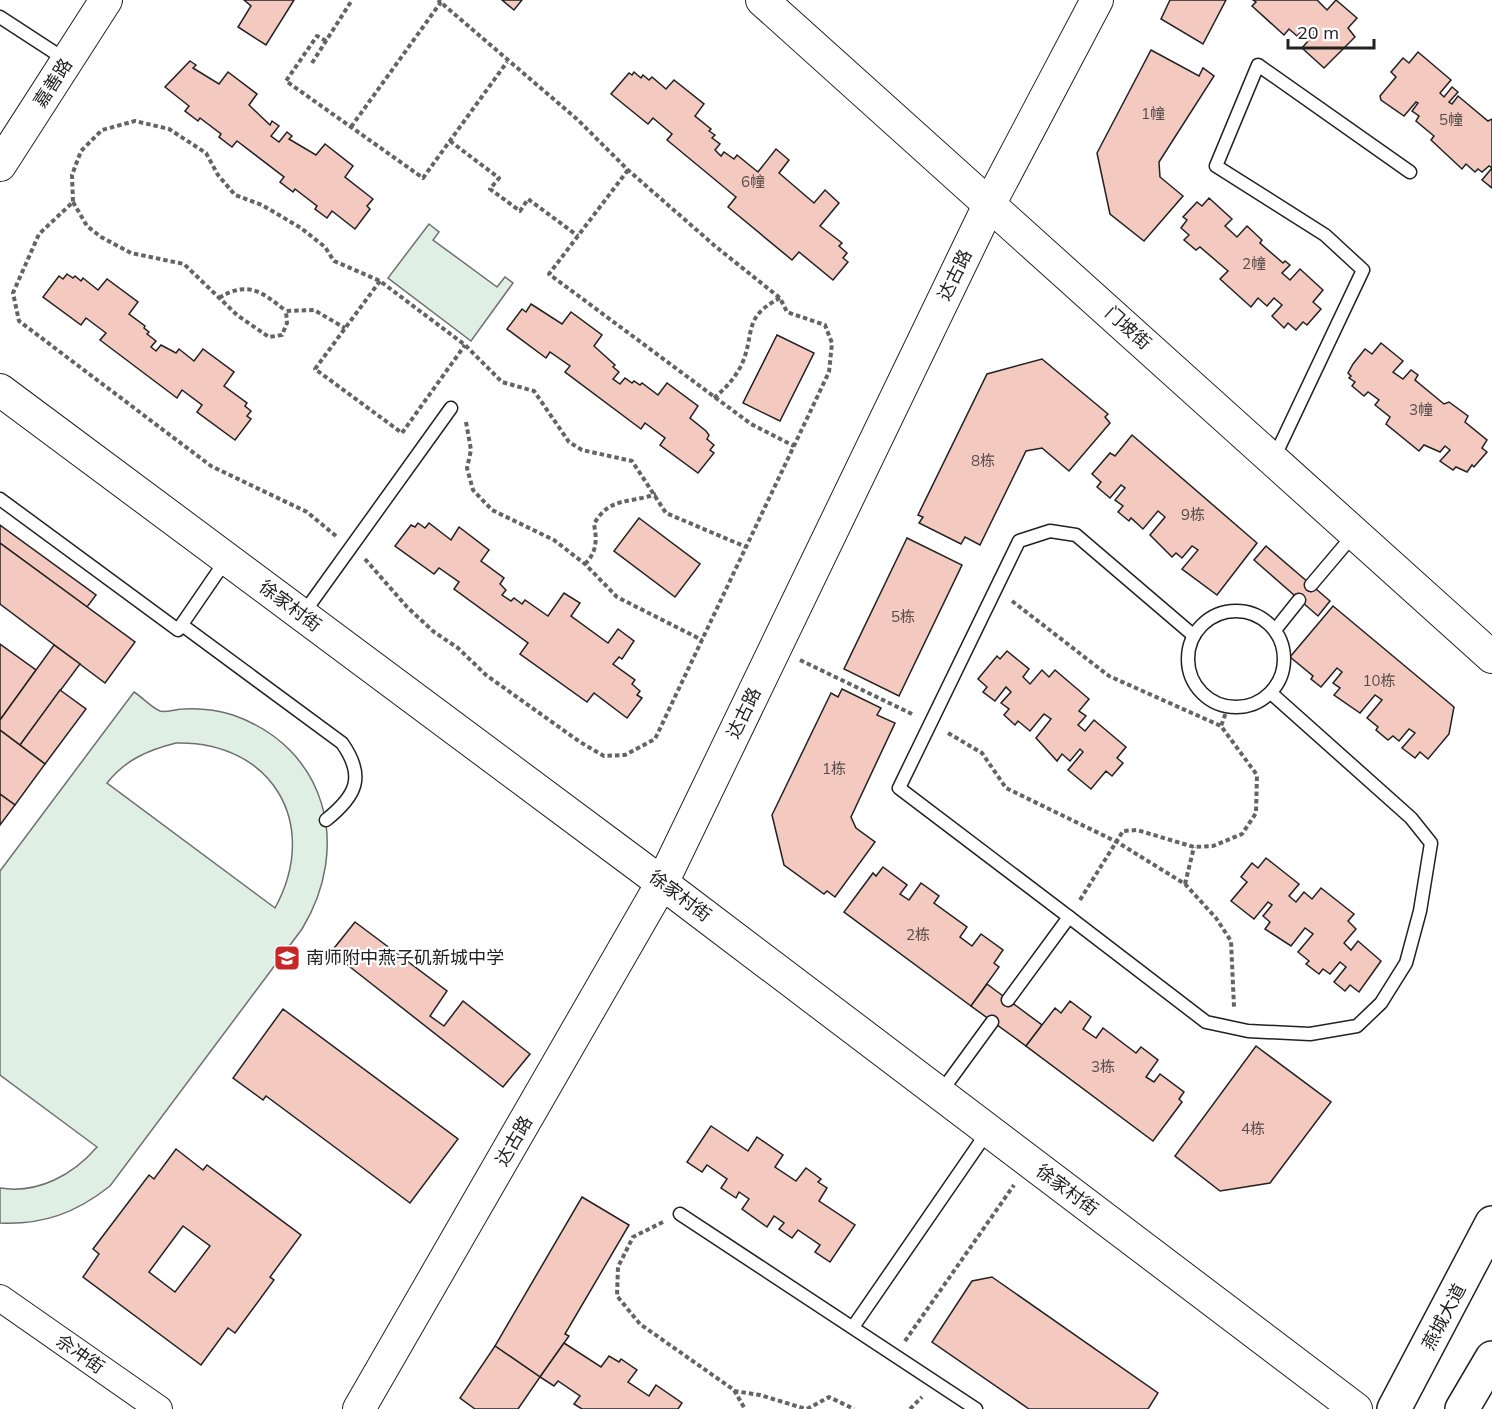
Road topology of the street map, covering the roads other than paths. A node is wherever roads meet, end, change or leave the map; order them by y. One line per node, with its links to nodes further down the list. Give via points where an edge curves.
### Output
1 (106, 0): 5 (street, 嘉善路)
2 (762, 0): 8 (street, 门坡街)
3 (1097, 0): 8 (street, 达古路)
4 (0, 17): 5 (lane)
5 (67, 60): 6 (street, 嘉善路)
6 (0, 165)
7 (1410, 172): 11 (lane, via 1258,65 1216,166 1325,235 1363,270)
8 (990, 203): 11 (street, 门坡街); 24 (street, 达古路)
9 (0, 390): 14 (street, 徐家村街)
10 (451, 408): 17 (lane)
11 (1273, 459): 13 (street, 门坡街)
12 (0, 499): 18 (lane, via 178,630)
13 (1355, 533): 15 (lane); 21 (street, 门坡街)
14 (227, 559): 17 (street, 徐家村街); 18 (lane)
15 (1311, 585)
16 (1299, 600): 19 (lane)
17 (302, 615): 24 (street, 徐家村街)
18 (182, 625): 23 (lane, via 342,742 351,756 355,791)
19 (1275, 630): 20 (lane, via 1253,614 1226,611 1207,620); 22 (lane, via 1284,662)
20 (1193, 635): 22 (lane, via 1188,649 1190,677 1208,699 1228,707 1247,707); 25 (lane, via 1076,535 1050,531 1019,541 899,788)
21 (1492, 657)
22 (1270, 693): 25 (lane, via 1411,818 1431,843 1420,911 1406,963 1381,1003 1357,1026 1310,1034 1206,1022)
23 (326, 820)
24 (662, 883): 28 (street, 徐家村街); 36 (street, 达古路)
25 (1069, 917): 26 (lane)
26 (1008, 1000)
27 (992, 1022): 28 (lane)
28 (941, 1092): 29 (street, 徐家村街)
29 (989, 1130): 33 (lane); 38 (street, 徐家村街)
30 (680, 1214): 33 (lane)
31 (1492, 1223): 39 (main road, 燕城大道)
32 (0, 1298): 35 (street, 佘冲街)
33 (853, 1327): 37 (lane)
34 (1492, 1358): 40 (main road)
35 (159, 1409)
36 (359, 1409)
37 (976, 1409)
38 (1356, 1409)
39 (1394, 1409)
40 (1462, 1409)

